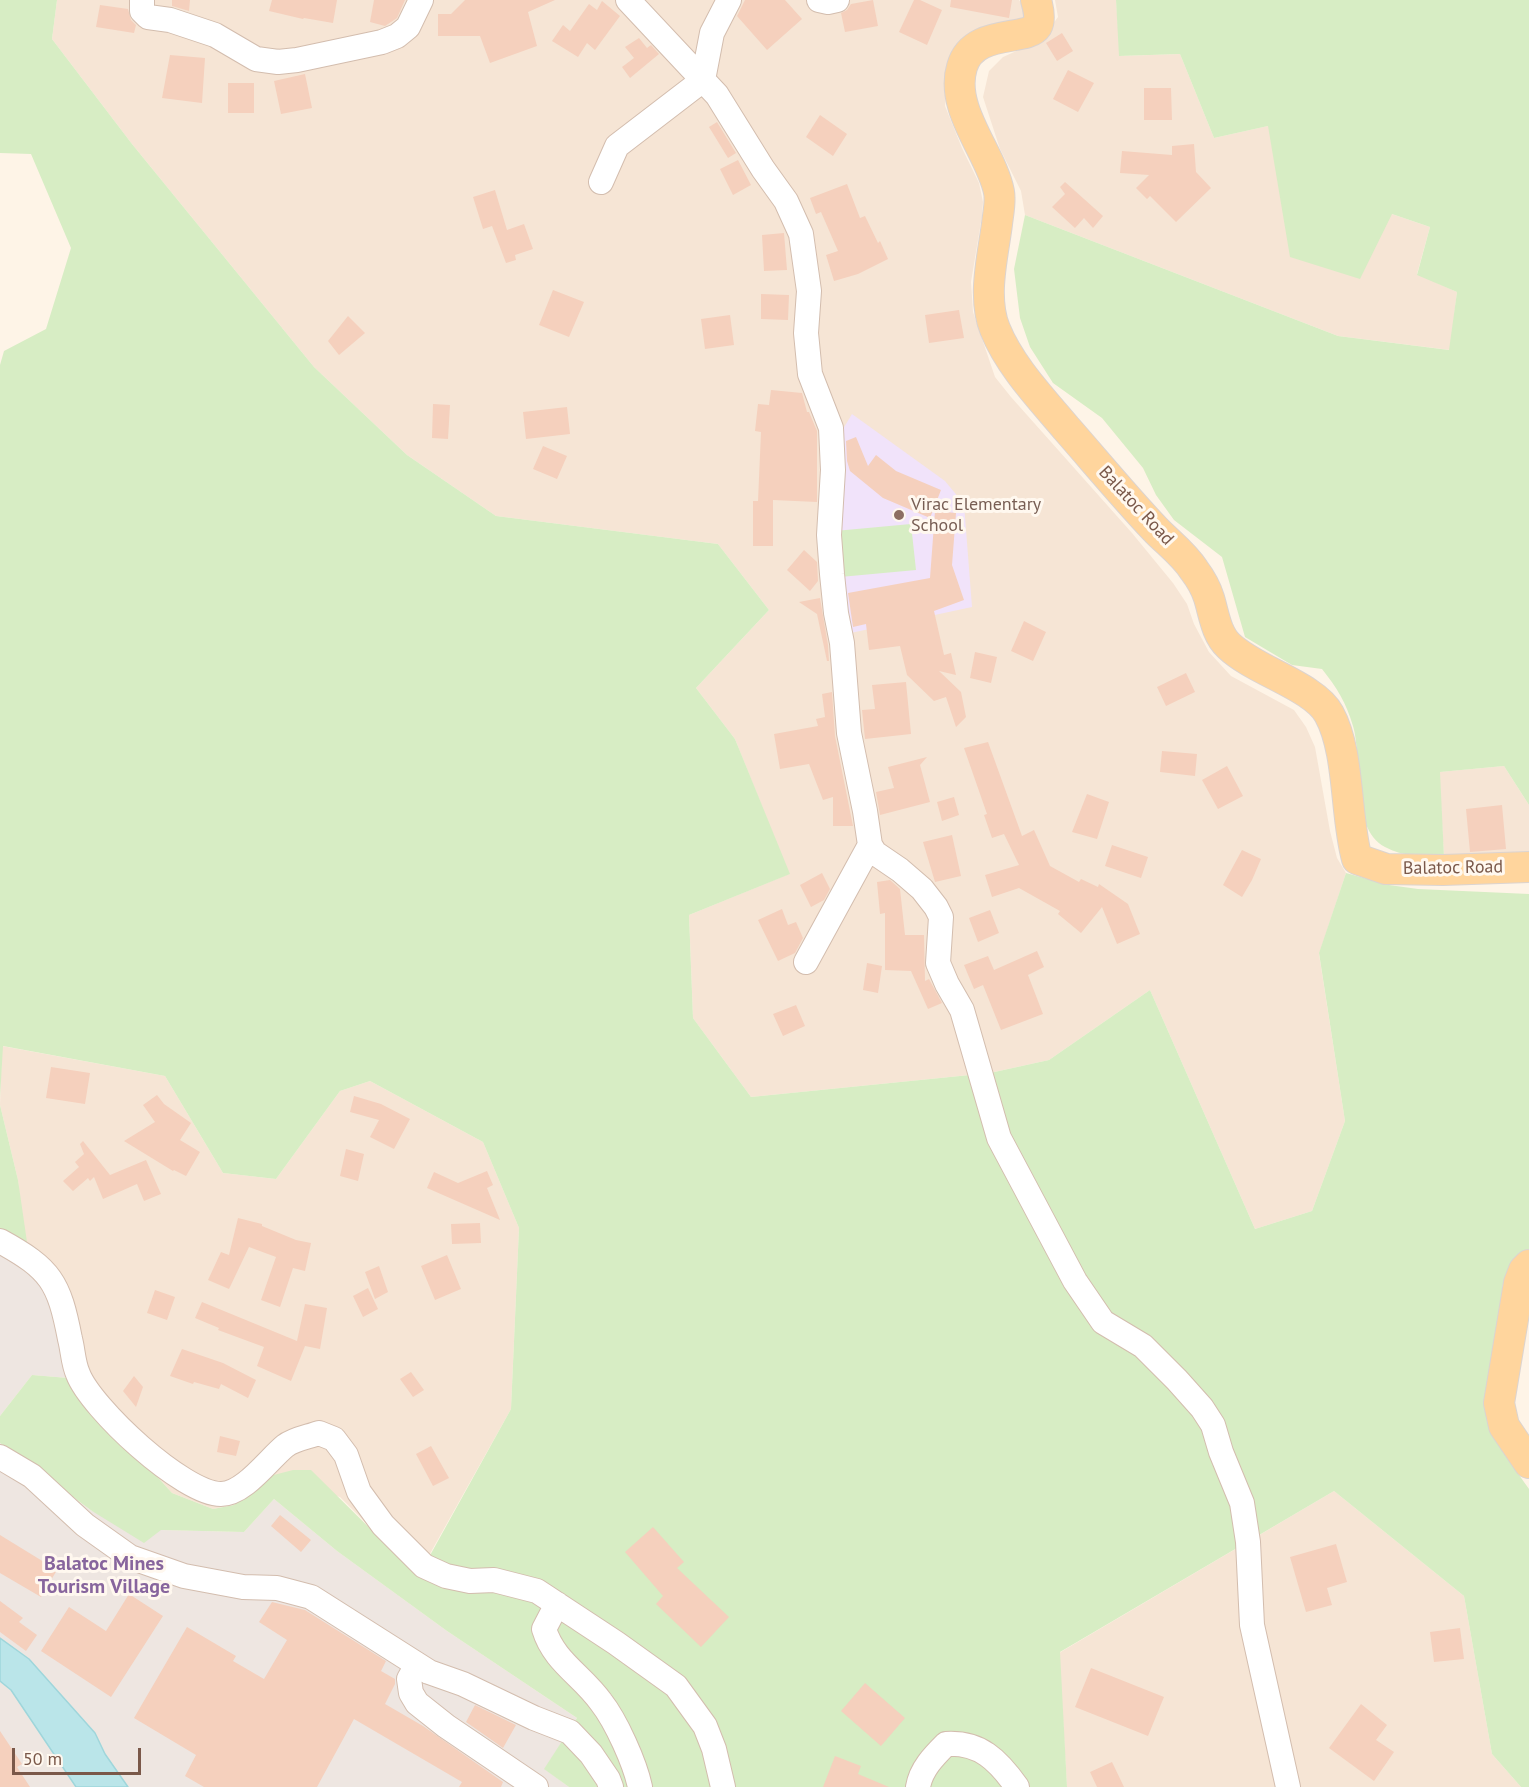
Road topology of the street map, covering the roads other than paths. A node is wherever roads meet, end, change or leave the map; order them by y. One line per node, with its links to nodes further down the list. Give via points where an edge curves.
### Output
1 (142, 0): 2 (street, via 142,11 148,17 215,35 256,58 278,63 397,36 408,27)
2 (421, 0)
3 (628, 0): 8 (street)
4 (729, 0): 8 (street, via 712,33)
5 (819, 0): 6 (street)
6 (837, 0)
7 (1036, 0): 11 (main road, Balatoc Road, via 1036,28 981,44 963,62 959,84 968,121 1000,194 988,308 1010,357 1110,480 1194,570 1226,643 1245,660 1318,699 1329,714 1338,741 1351,837 1358,860 1386,869)
8 (703, 80): 9 (street, via 617,146); 10 (street, via 717,95 786,201 801,234 809,291 810,374 831,428 829,535 849,733)
9 (601, 182)
10 (870, 845): 12 (street); 25 (street, via 922,889 941,917 938,963 962,1010 999,1138 1075,1281 1103,1322 1143,1346 1202,1408 1213,1425 1242,1503 1252,1625)
11 (1529, 867)
12 (806, 962)
13 (0, 1241): 17 (street, via 48,1274 59,1294 78,1375 98,1404 154,1459 190,1484 220,1494 236,1491 287,1445 319,1432 334,1439 346,1455 359,1492 383,1525 424,1566 446,1576 494,1580 537,1592)
14 (1529, 1265): 16 (main road, via 1519,1283 1499,1403 1504,1426)
15 (0, 1457): 18 (street, via 32,1476 85,1525 130,1557 184,1576 243,1587 277,1588 310,1598)
16 (1529, 1463)
17 (557, 1604): 21 (street, via 544,1629 548,1641 601,1701 615,1724); 22 (street, via 676,1686 705,1726)
18 (417, 1665): 19 (street, via 409,1679 417,1703); 20 (street, via 570,1732 591,1754)
19 (536, 1787)
20 (611, 1787)
21 (640, 1787)
22 (723, 1787)
23 (918, 1787): 24 (street, via 930,1760 946,1744 964,1743 983,1751 1008,1773)
24 (1017, 1787)
25 (1288, 1787)

